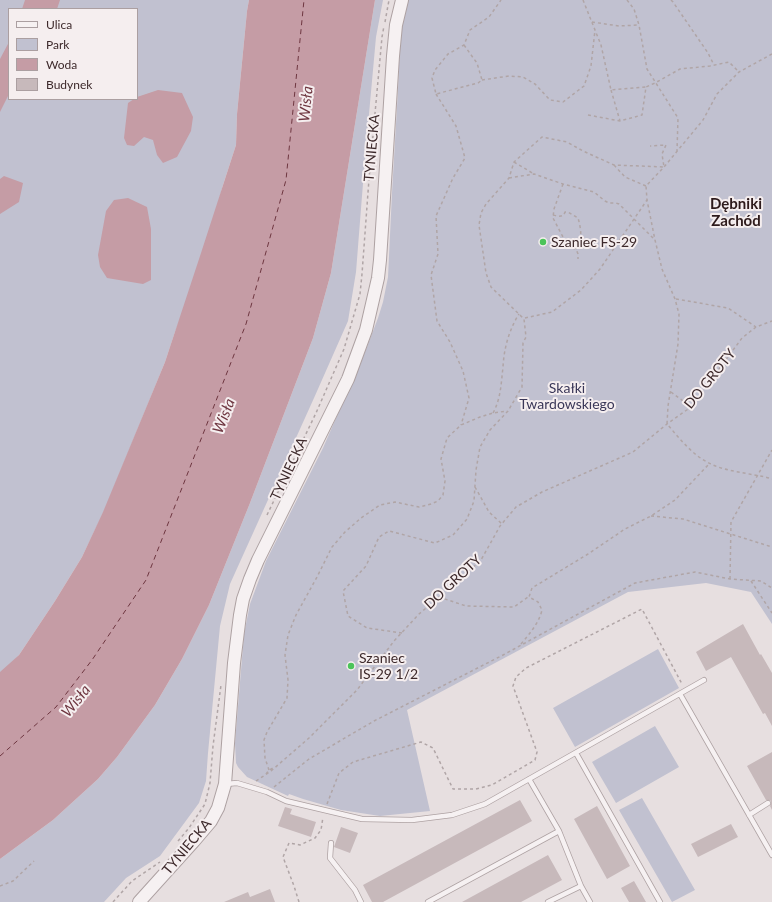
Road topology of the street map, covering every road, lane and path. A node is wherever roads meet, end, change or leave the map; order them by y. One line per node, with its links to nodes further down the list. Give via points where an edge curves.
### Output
1 (388, 0): 53 (path, TYNIECKA, via 382,37 360,294 344,349)
2 (402, 0): 75 (street, TYNIECKA, via 393,56 378,278 366,330 348,379 258,560 243,599 234,663)
3 (501, 0): 10 (path, via 489,17 470,30)
4 (583, 0): 7 (path)
5 (628, 0): 8 (path)
6 (671, 0): 12 (path, via 708,53)
7 (592, 22): 8 (path, via 619,26); 9 (path)
8 (639, 25): 15 (path, via 647,69)
9 (595, 30): 14 (path, via 591,66 584,86 563,102 550,100 535,84 524,77 509,76); 17 (path)
10 (464, 46): 14 (path, via 478,63); 18 (path, via 448,54 435,70 432,78)
11 (772, 54): 13 (path)
12 (714, 66): 13 (path, via 730,62); 15 (path, via 680,70)
13 (739, 72): 22 (path, via 717,94 703,120)
14 (482, 80): 18 (path)
15 (656, 83): 16 (path); 22 (path, via 678,118)
16 (646, 87): 17 (path); 20 (path, via 642,115)
17 (611, 90): 20 (path)
18 (436, 94): 46 (path, via 456,126 465,158 436,216 438,254 431,275 437,321 463,371 469,398)
19 (588, 115): 20 (path)
20 (620, 121)
21 (650, 146): 25 (path, via 666,145 662,154)
22 (678, 151): 25 (path)
23 (514, 162): 24 (path, via 542,137 567,142); 26 (path); 27 (path)
24 (614, 165): 25 (path); 29 (path, via 625,178)
25 (664, 167): 29 (path)
26 (534, 174): 27 (path); 28 (path)
27 (509, 178): 37 (path, via 486,204 479,225 486,273 492,287)
28 (563, 184): 31 (path); 32 (path, via 594,192 609,203 620,204)
29 (646, 186): 30 (path)
30 (647, 200): 32 (path); 33 (path)
31 (553, 215): 34 (path, via 564,239); 34 (path, via 562,216 568,212 578,218 581,238)
32 (634, 220): 33 (path); 38 (path, via 600,269 581,290 552,312)
33 (655, 240): 36 (path, via 662,268)
34 (576, 249): 35 (path)
35 (578, 259)
36 (675, 299): 40 (path, via 728,308); 41 (path, via 679,314 678,344)
37 (519, 314): 38 (path); 44 (path, via 506,343 498,403)
38 (524, 319): 43 (path, via 526,337 523,343 522,387)
39 (772, 321): 40 (path, DO GROTY)
40 (756, 327): 42 (path, DO GROTY, via 742,338)
41 (671, 392): 42 (path); 45 (path)
42 (690, 407): 45 (path, DO GROTY)
43 (508, 411): 44 (path); 51 (path, via 490,430 480,447)
44 (493, 413): 46 (path)
45 (667, 424): 48 (path, via 693,453); 54 (path, DO GROTY, via 633,452 542,492 516,507)
46 (461, 425): 71 (path, via 447,438 441,459 445,481 443,495 438,501 419,507 395,502 380,505 345,532 332,547 288,635 285,655 287,698 264,740)
47 (772, 450): 49 (path)
48 (709, 464): 49 (path); 52 (path, via 675,500)
49 (757, 476): 50 (path); 55 (path, via 731,522)
50 (772, 478)
51 (475, 487): 54 (path, via 489,512); 63 (path, via 474,501 467,519 453,535 436,542 389,531 379,537 366,566 343,590 348,616 367,628)
52 (651, 516): 55 (path, via 683,520); 61 (path, via 625,529 532,588)
53 (265, 519)
54 (502, 524): 60 (path, DO GROTY, via 481,560)
55 (731, 534): 56 (path); 57 (path)
56 (772, 547)
57 (730, 579): 58 (path); 64 (path, via 695,572 635,583)
58 (751, 581): 59 (path, via 761,581); 62 (path)
59 (772, 588)
60 (439, 597): 61 (path, via 466,606 514,608); 63 (path, DO GROTY)
61 (529, 597): 64 (path, via 538,602 542,610 533,630)
62 (772, 612)
63 (402, 633): 70 (path, DO GROTY, via 357,690)
64 (520, 645): 76 (path, via 309,759)
65 (704, 680): 68 (lane)
66 (221, 681): 82 (path, TYNIECKA, via 210,783 205,804)
67 (682, 686): 78 (path, via 642,609 526,668 516,677 513,686 537,752 535,760 492,785 476,790 453,789 434,748 421,742 353,762 339,774)
68 (680, 694): 69 (lane); 79 (lane)
69 (576, 753): 74 (lane); 95 (lane)
70 (276, 767): 71 (path); 72 (path, DO GROTY)
71 (269, 770): 72 (path)
72 (266, 774): 73 (path, DO GROTY)
73 (258, 779)
74 (529, 779): 78 (lane, via 485,804 452,815 412,820 362,819); 80 (lane)
75 (225, 784): 76 (lane, via 237,783); 89 (street, TYNIECKA, via 211,821)
76 (267, 792): 78 (lane, via 286,801)
77 (768, 803): 79 (lane)
78 (324, 810): 90 (path, via 321,830 314,838 300,845 289,843 284,857)
79 (749, 815): 83 (lane)
80 (559, 831): 87 (lane); 92 (lane)
81 (331, 843): 91 (lane, via 330,858 355,890)
82 (175, 845)
83 (772, 855)
84 (34, 861): 86 (path, via 13,881)
85 (161, 861): 88 (path, TYNIECKA, via 132,881)
86 (0, 886)
87 (581, 886): 93 (lane); 94 (lane)
88 (113, 902)
89 (139, 902)
90 (299, 902)
91 (361, 902)
92 (428, 902)
93 (548, 902)
94 (590, 902)
95 (660, 902)

